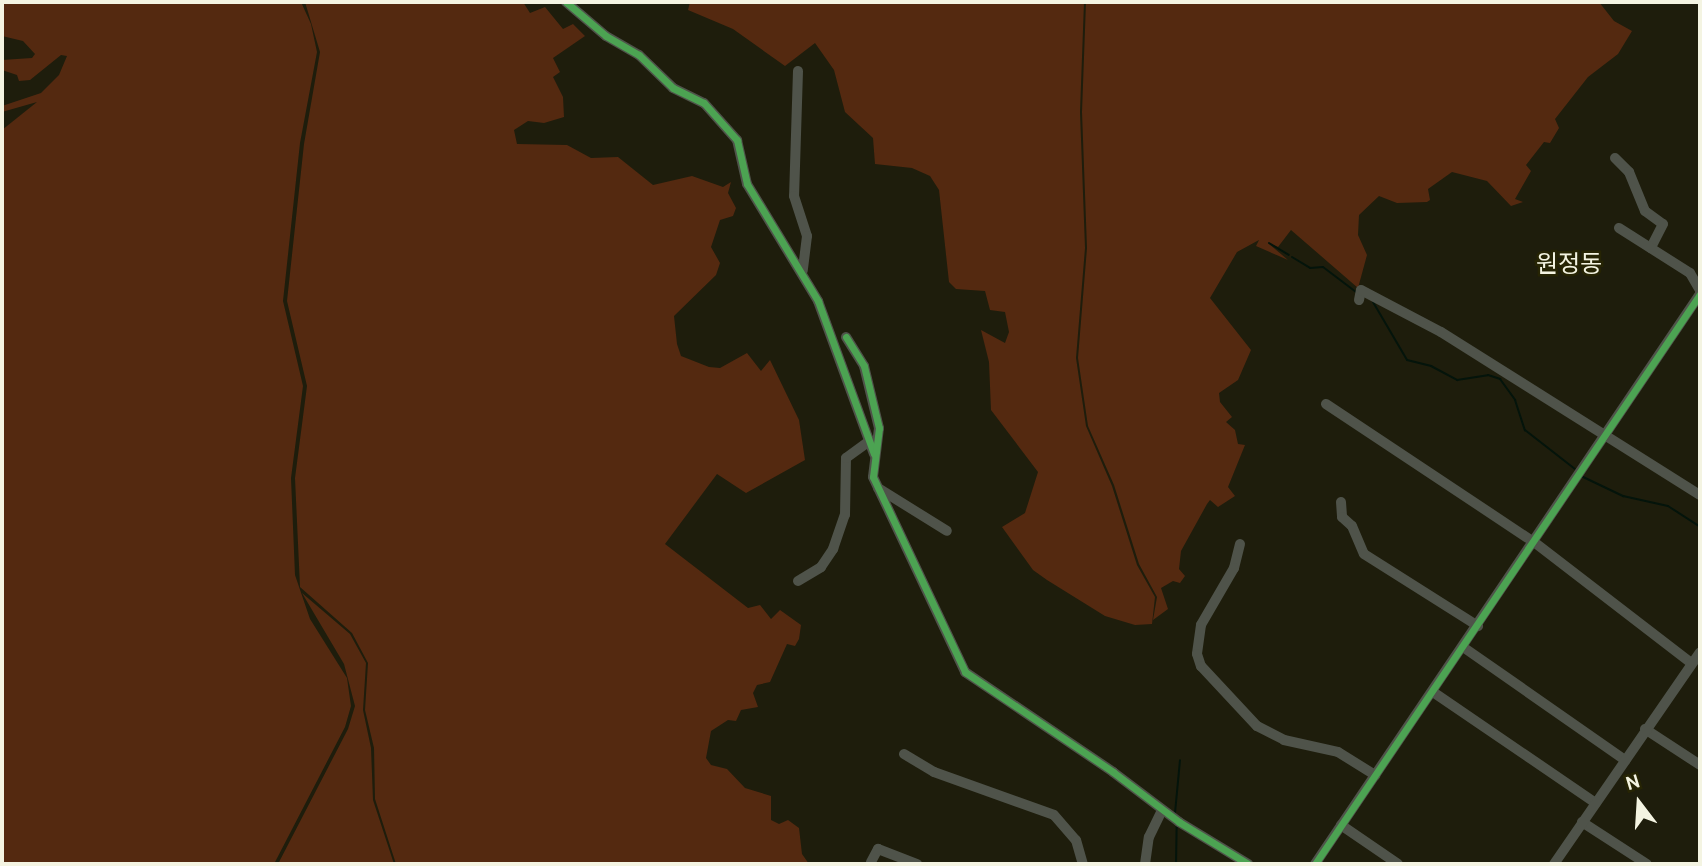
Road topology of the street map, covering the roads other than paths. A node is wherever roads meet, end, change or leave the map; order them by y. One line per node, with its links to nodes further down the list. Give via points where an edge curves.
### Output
1 (565, 2): 6 (street, via 606,36 639,55 673,88 695,96 737,140 747,184)
2 (797, 71): 6 (street, via 794,196 807,236)
3 (1615, 158): 5 (street, via 1640,191 1645,211 1663,224)
4 (1619, 228): 5 (street)
5 (1651, 248): 7 (street, via 1690,273)
6 (803, 271): 12 (street, via 836,345)
7 (1700, 292): 11 (street)
8 (1359, 300): 11 (street, via 1361,290 1393,305)
9 (846, 337): 13 (street, via 859,354 879,428)
10 (1326, 404): 18 (street)
11 (1604, 433): 15 (street); 18 (street)
12 (868, 442): 13 (street); 20 (street, via 846,458 845,515 833,549 821,567)
13 (874, 454): 14 (street, via 871,467)
14 (878, 488): 17 (street); 32 (street, via 965,672)
15 (1700, 495)
16 (1341, 502): 21 (street, via 1342,517 1353,526 1364,554)
17 (947, 531)
18 (1534, 541): 21 (street); 24 (street)
19 (1241, 544): 30 (street, via 1234,568 1201,625 1197,654 1201,666 1257,726 1284,740 1338,752)
20 (799, 581)
21 (1478, 626): 22 (street)
22 (1463, 647): 25 (street); 28 (street)
23 (1700, 652): 24 (street)
24 (1691, 663): 26 (street)
25 (1433, 692): 30 (street); 31 (street)
26 (1645, 729): 28 (street); 29 (street)
27 (904, 754): 37 (street, via 934,772 1054,815 1076,840)
28 (1625, 760): 31 (street)
29 (1700, 765)
30 (1375, 775): 34 (street)
31 (1597, 803): 33 (street)
32 (1171, 816): 38 (street, via 1149,837); 39 (street)
33 (1582, 822): 42 (street); 43 (street)
34 (1341, 825): 40 (street); 41 (street)
35 (871, 862): 36 (street, via 878,849)
36 (917, 864)
37 (1083, 864)
38 (1145, 864)
39 (1248, 864)
40 (1315, 864)
41 (1398, 864)
42 (1554, 864)
43 (1647, 864)

